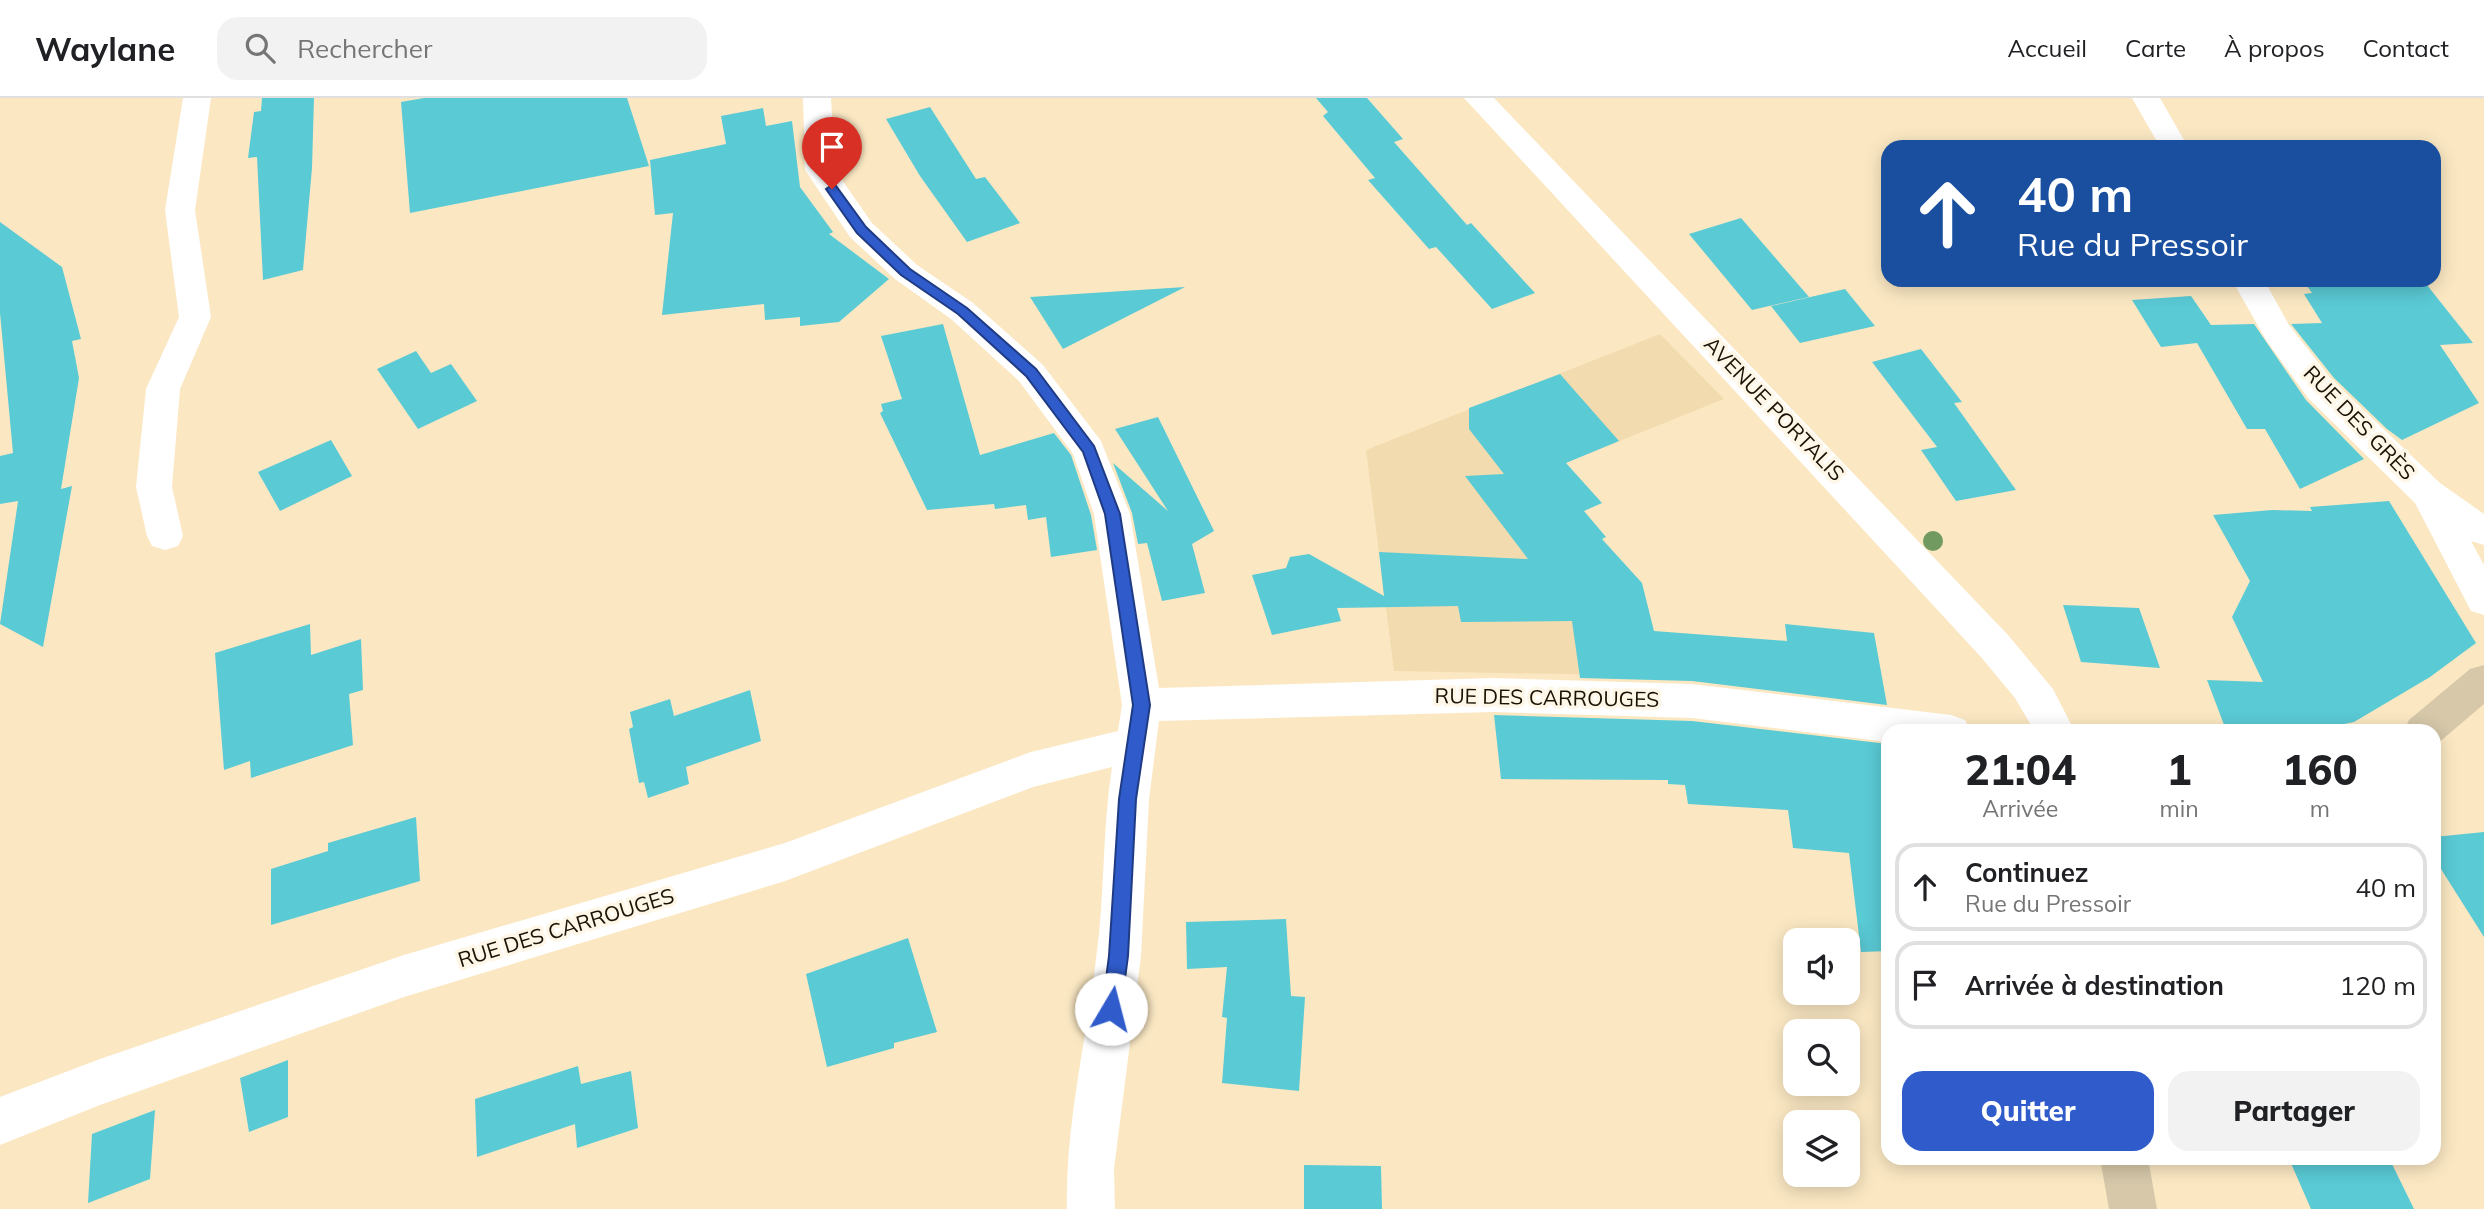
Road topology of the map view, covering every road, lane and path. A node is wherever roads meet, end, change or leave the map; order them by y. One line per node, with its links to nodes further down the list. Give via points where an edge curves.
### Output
1 (197, 98): 9 (street, via 180,209 195,317 163,390 154,488)
2 (817, 98): 12 (street, via 820,170 861,230 906,272 1012,353 1089,450 1112,514)
3 (1478, 98): 14 (street, AVENUE PORTALIS, via 1962,611 2031,690)
4 (2146, 98): 5 (street)
5 (2170, 140)
6 (2252, 287): 7 (street, RUE DES GRÈS, via 2277,332 2320,389)
7 (2427, 493): 8 (street, RUE DES GRÈS); 10 (street, RUE DES GRÈS)
8 (2484, 531)
9 (165, 537)
10 (2484, 600)
11 (2484, 681): 15 (main road)
12 (1138, 724): 13 (street, RUE DES CARROUGES, via 1494,695 1692,701); 16 (street, RUE DES CARROUGES, via 1031,770 785,862 404,976); 18 (street, via 1128,799 1118,956 1090,1169)
13 (1884, 724)
14 (2052, 724)
15 (2433, 724)
16 (0, 1121)
17 (2125, 1165): 19 (main road)
18 (1091, 1209)
19 (2133, 1209)

